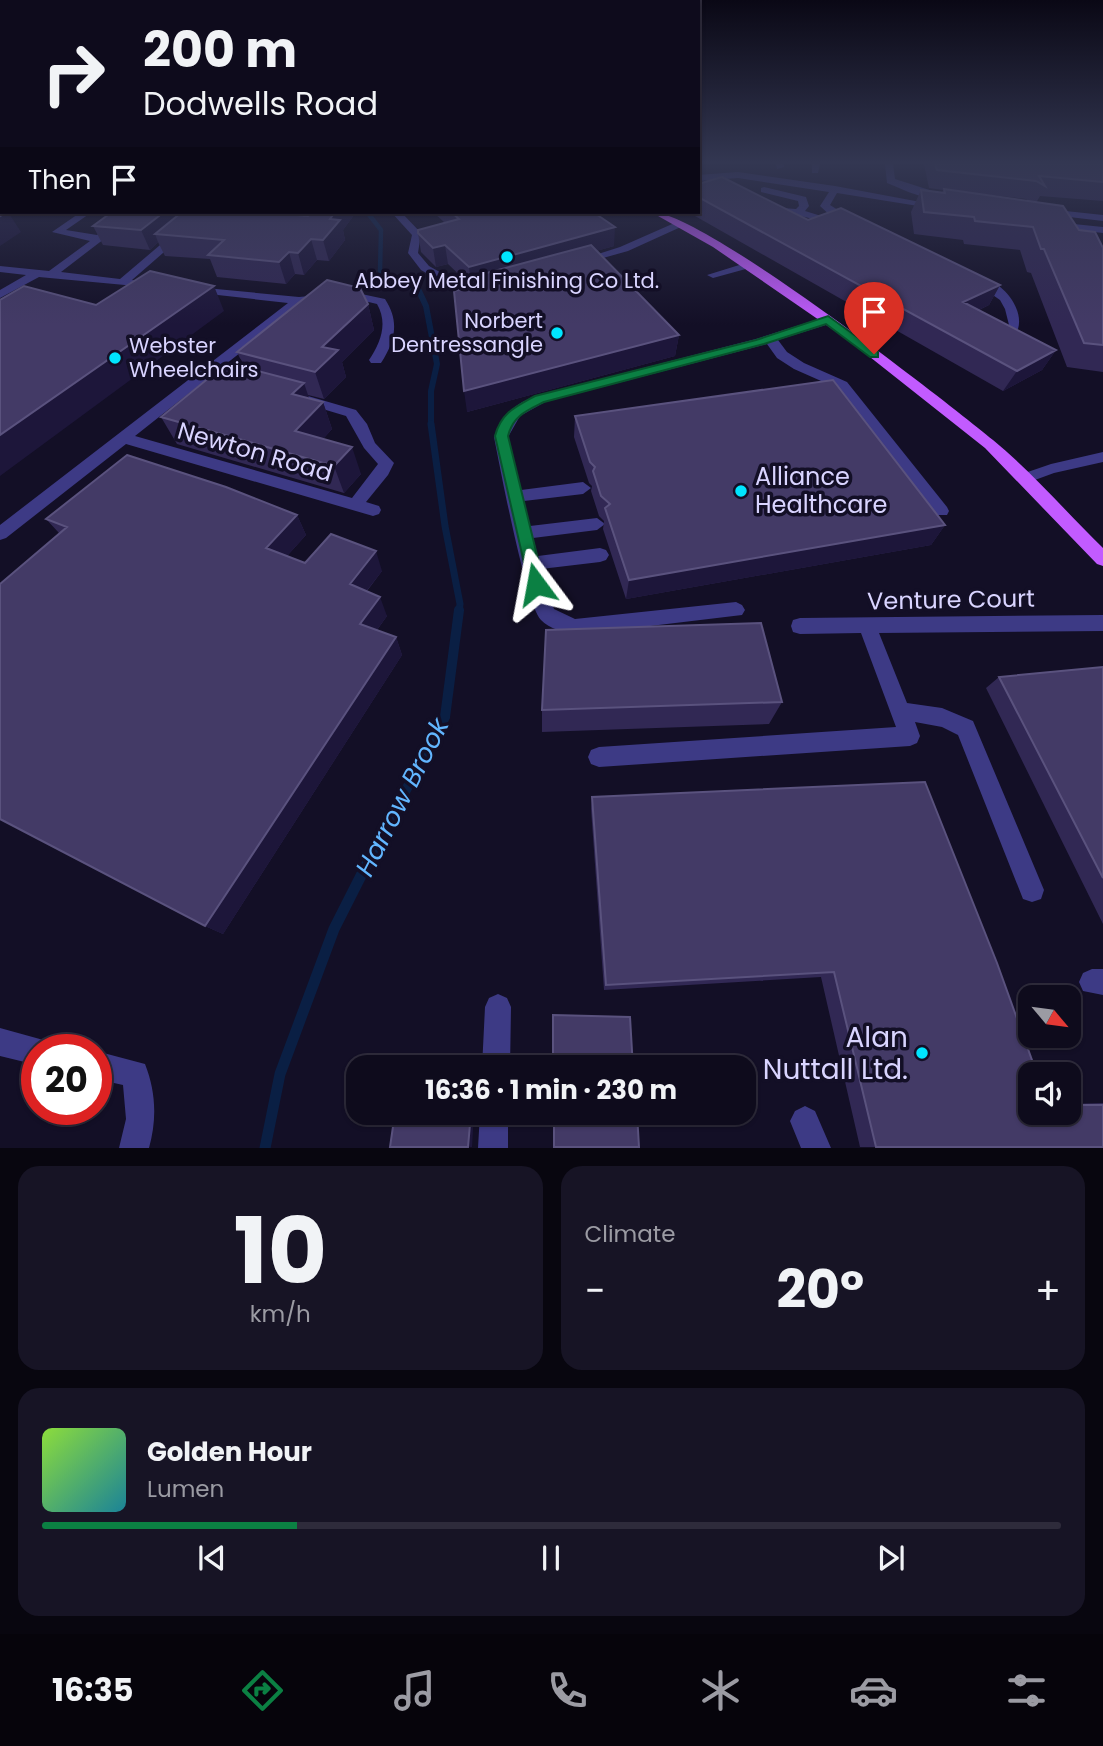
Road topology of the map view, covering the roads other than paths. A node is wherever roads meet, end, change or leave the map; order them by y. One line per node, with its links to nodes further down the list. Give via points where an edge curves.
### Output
1 (79, 218): 13 (street, via 57,232)
2 (127, 218): 13 (street)
3 (199, 218): 22 (street)
4 (401, 218): 23 (street, via 417,235 413,253 425,268 468,293)
5 (667, 218): 8 (main road)
6 (829, 218): 10 (street)
7 (833, 218): 11 (street)
8 (679, 224): 14 (main road); 15 (street, via 624,249)
9 (1046, 224): 12 (street)
10 (802, 227)
11 (860, 227)
12 (1103, 230)
13 (99, 239): 19 (street)
14 (749, 265): 20 (street); 28 (main road)
15 (559, 267)
16 (0, 269): 18 (street)
17 (144, 273): 22 (street)
18 (36, 274): 19 (street); 26 (street)
19 (51, 275): 22 (street)
20 (713, 275)
21 (968, 276): 29 (street, via 1002,292 1009,301)
22 (127, 283): 24 (street)
23 (494, 286)
24 (171, 288)
25 (184, 289): 27 (street)
26 (0, 295)
27 (299, 301): 31 (street, via 352,295 381,301 387,308 390,334); 33 (street, Newton Road, via 212,375)
28 (828, 320): 30 (street); 35 (main road, via 990,445)
29 (1014, 326)
30 (769, 339): 37 (street, via 540,399 515,412 505,422 501,436); 40 (street, via 799,366 842,384)
31 (376, 360)
32 (283, 393): 38 (street, via 351,413 369,445 386,463)
33 (124, 438): 38 (street, Newton Road); 43 (street, Newton Road)
34 (1103, 457): 35 (street)
35 (1024, 479): 45 (main road)
36 (583, 488): 37 (street)
37 (515, 496): 42 (street)
38 (355, 505): 39 (street, Newton Road)
39 (373, 510)
40 (941, 510)
41 (597, 524): 42 (street)
42 (524, 533): 46 (street)
43 (0, 534)
44 (600, 555): 46 (street)
45 (1103, 559)
46 (531, 564): 47 (street, via 546,614 575,627)
47 (736, 610)
48 (1103, 623): 49 (street, Venture Court)
49 (867, 625): 50 (street, Venture Court); 51 (street)
50 (800, 626)
51 (900, 712): 52 (street, via 910,736); 53 (street, via 934,713 966,728)
52 (599, 757)
53 (1032, 890)
54 (498, 1007): 57 (street)
55 (0, 1042): 56 (street)
56 (21, 1047)
57 (496, 1055)
58 (112, 1069): 61 (street, via 135,1074 142,1102)
59 (805, 1121): 63 (street)
60 (494, 1125): 62 (street)
61 (134, 1147)
62 (493, 1147)
63 (816, 1147)

